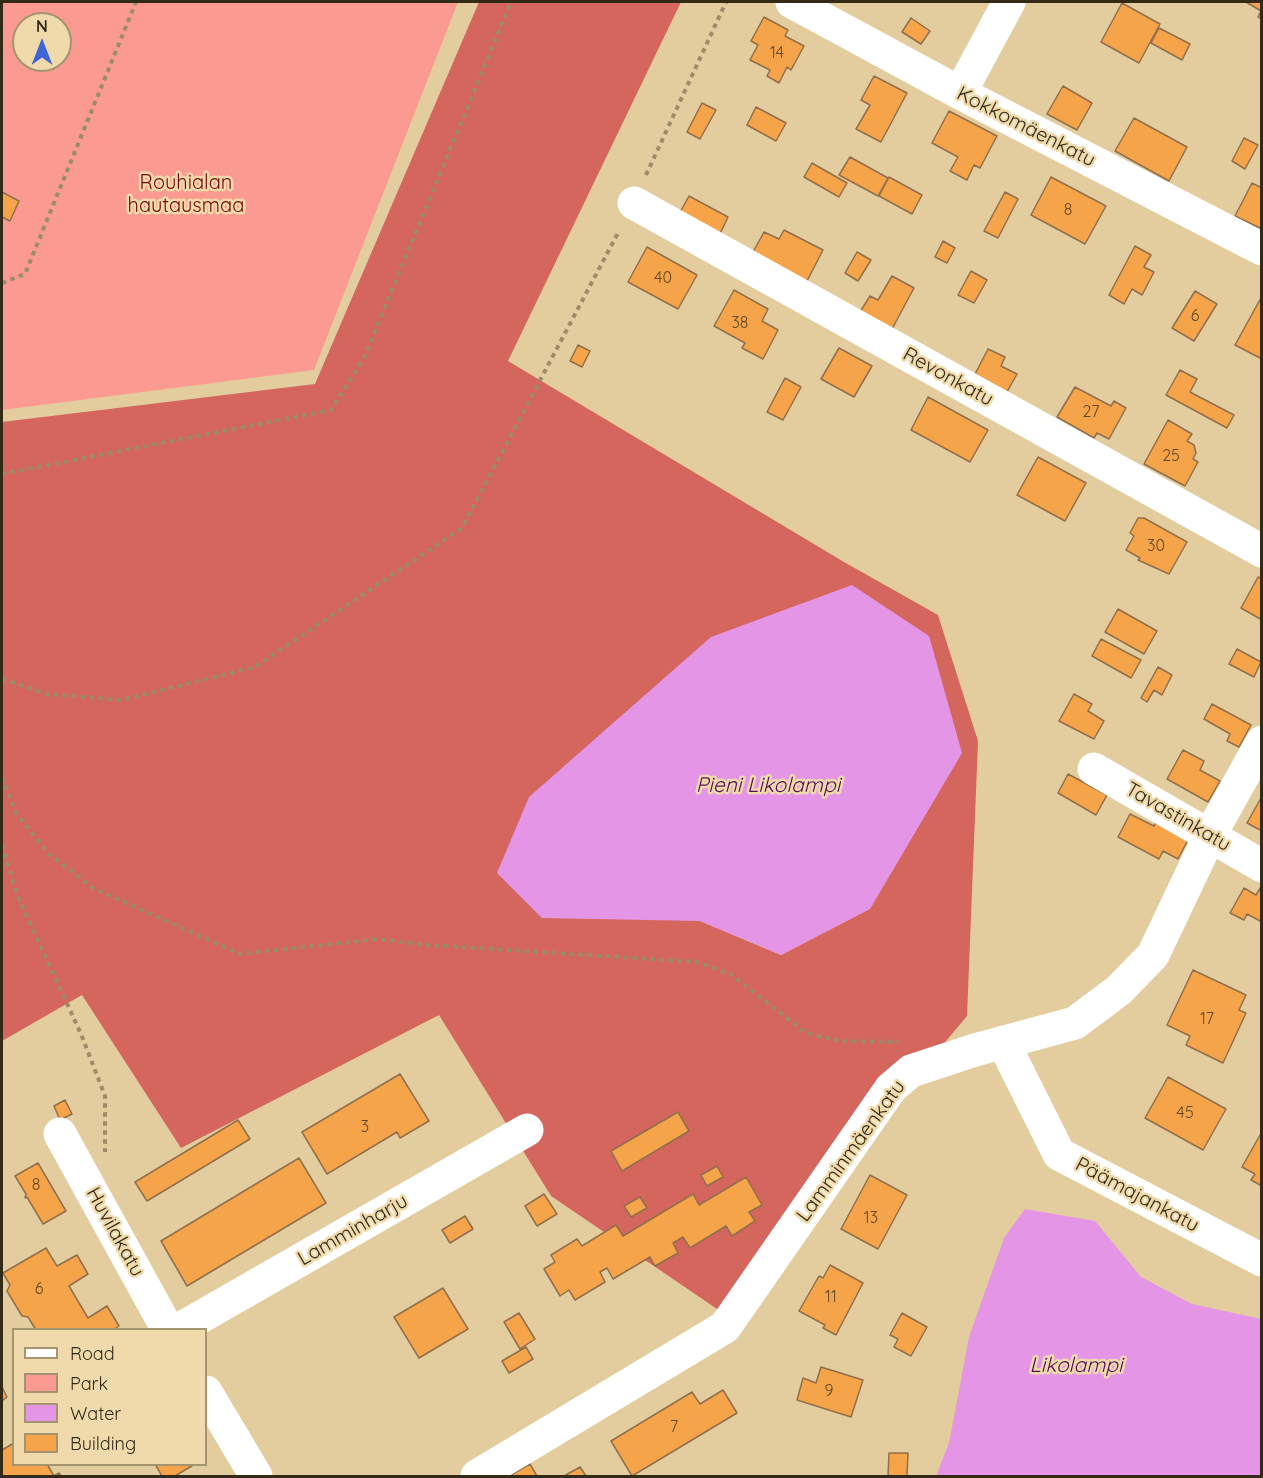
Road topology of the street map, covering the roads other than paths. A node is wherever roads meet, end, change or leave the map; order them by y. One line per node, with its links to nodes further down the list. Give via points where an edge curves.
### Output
1 (792, 2): 3 (street, Kokkomäenkatu)
2 (1009, 2): 3 (street)
3 (960, 93): 5 (street, Kokkomäenkatu)
4 (634, 203): 6 (street, Revonkatu)
5 (1262, 249)
6 (1262, 551)
7 (1262, 742): 9 (street, Lamminmäenkatu)
8 (1094, 769): 9 (street, Tavastinkatu)
9 (1209, 837): 10 (street, Tavastinkatu); 11 (street, Lamminmäenkatu, via 1153,955 1126,983 1076,1023)
10 (1262, 866)
11 (1003, 1042): 14 (street, Päämajankatu, via 1059,1154); 19 (street, Lamminmäenkatu, via 911,1071 891,1088 725,1327)
12 (527, 1130): 16 (street, Lamminharju)
13 (60, 1134): 15 (street, Huvilakatu)
14 (1262, 1260)
15 (167, 1328)
16 (180, 1328)
17 (207, 1394): 18 (street)
18 (256, 1476)
19 (477, 1476)

